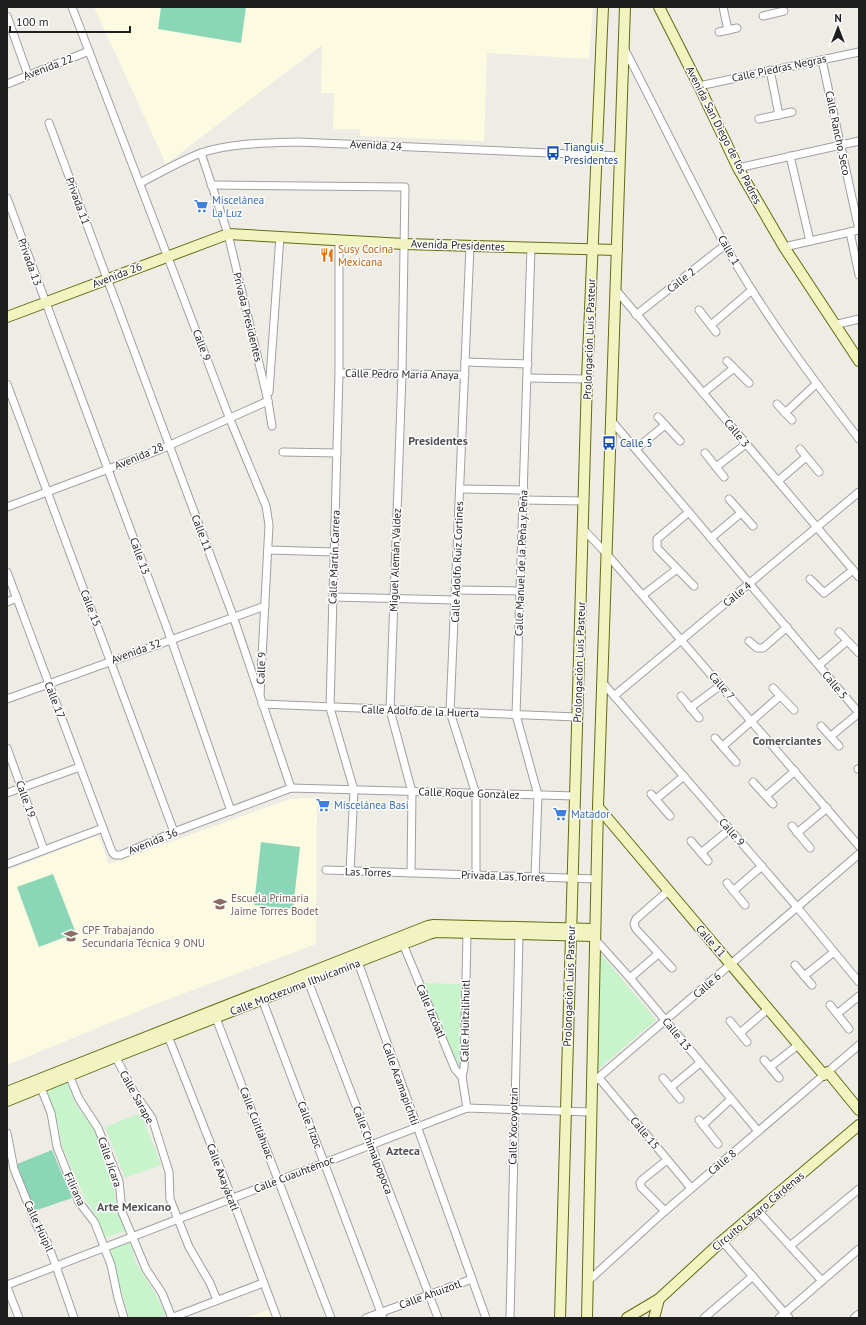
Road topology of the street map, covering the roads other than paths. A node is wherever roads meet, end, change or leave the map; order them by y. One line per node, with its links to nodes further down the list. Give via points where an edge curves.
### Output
1 (72, 7): 14 (street, Calle 9)
2 (603, 7): 28 (street, Prolongación Luis Pasteur)
3 (625, 7): 13 (street)
4 (659, 7): 20 (street, Avenida San Diego de los Padres)
5 (723, 7): 11 (street)
6 (772, 10): 7 (street); 9 (street)
7 (784, 11)
8 (7, 16): 18 (street)
9 (763, 16)
10 (737, 28): 11 (street)
11 (728, 30): 12 (street)
12 (719, 32)
13 (624, 46): 29 (street); 42 (street, Calle 1)
14 (89, 51): 18 (street, Avenida 22); 32 (street, Calle 9)
15 (859, 52): 16 (street, Calle Piedras Negras)
16 (822, 60): 17 (street, Calle Piedras Negras); 26 (street, Calle Rancho Seco)
17 (770, 70): 20 (street, Calle Piedras Negras); 22 (street)
18 (28, 75): 19 (street, Avenida 22)
19 (7, 84)
20 (700, 86): 31 (street, Avenida San Diego de los Padres)
21 (792, 112): 22 (street)
22 (779, 115): 23 (street)
23 (759, 119)
24 (49, 123): 50 (street, Privada 11)
25 (859, 141): 26 (street)
26 (840, 146): 30 (street); 35 (street, Calle Rancho Seco)
27 (201, 153): 28 (street, Avenida 24, via 235,146 298,142); 32 (street, Avenida 24); 33 (street)
28 (596, 155): 29 (street, Avenida 24); 46 (street, Prolongación Luis Pasteur)
29 (620, 156): 47 (street)
30 (790, 156): 31 (street); 40 (street)
31 (738, 168): 45 (street, Avenida San Diego de los Padres)
32 (140, 183): 48 (street, Calle 9)
33 (211, 185): 37 (street); 41 (street, Miguel Alemán Váldez, via 404,187)
34 (7, 198): 53 (street, Privada 13)
35 (859, 230): 36 (street)
36 (850, 232): 40 (street); 49 (street)
37 (228, 234): 38 (street, Avenida Presidentes); 48 (street, Avenida 26); 75 (street, Privada Presidentes)
38 (280, 236): 39 (street, Avenida Presidentes); 75 (street)
39 (339, 240): 41 (street, Avenida Presidentes); 66 (street, Calle Martín Carrera)
40 (810, 241): 45 (street)
41 (404, 244): 43 (street, Avenida Presidentes); 67 (street, Miguel Alemán Váldez)
42 (725, 245): 52 (street, Calle 1); 55 (street, Calle 2)
43 (470, 246): 44 (street, Avenida Presidentes); 63 (street, Calle Adolfo Ruiz Cortines)
44 (532, 247): 46 (street, Avenida Presidentes); 64 (street, Calle Manuel de la Peña y Peña)
45 (784, 247): 59 (street, Avenida San Diego de los Padres)
46 (592, 249): 47 (street, Avenida Presidentes); 70 (street, Prolongación Luis Pasteur)
47 (617, 250): 51 (street)
48 (167, 256): 50 (street, Avenida 26); 78 (street, Calle 9)
49 (859, 275)
50 (107, 279): 53 (street, Avenida 26); 86 (street, Calle 11)
51 (616, 290): 55 (street, Calle 3); 80 (street)
52 (752, 290): 58 (street); 73 (street, Calle 1)
53 (46, 303): 56 (street, Avenida 26); 95 (street, Calle 13)
54 (699, 310): 58 (street)
55 (636, 315): 74 (street, Calle 3)
56 (7, 317)
57 (859, 319): 59 (street)
58 (711, 325): 60 (street)
59 (834, 325): 62 (street, Avenida San Diego de los Padres)
60 (716, 332)
61 (727, 361): 65 (street)
62 (859, 361)
63 (465, 362): 64 (street, Calle Pedro María Anaya); 68 (street, Calle Adolfo Ruiz Cortines)
64 (528, 364): 69 (street, Calle Manuel de la Peña y Peña)
65 (734, 368): 71 (street); 74 (street)
66 (339, 373): 67 (street, Calle Pedro María Anaya); 91 (street, Calle Martín Carrera)
67 (402, 374): 68 (street, Calle Pedro María Anaya); 128 (street, Miguel Alemán Váldez)
68 (465, 375): 99 (street, Calle Adolfo Ruiz Cortines)
69 (528, 378): 70 (street); 100 (street, Calle Manuel de la Peña y Peña)
70 (587, 379): 105 (street, Prolongación Luis Pasteur)
71 (749, 383)
72 (7, 384): 101 (street, Calle 15)
73 (816, 384): 77 (street); 84 (street, Calle 1)
74 (703, 393): 87 (street, Calle 3)
75 (268, 400): 78 (street, Avenida 28); 83 (street)
76 (777, 404): 77 (street)
77 (785, 413): 81 (street)
78 (229, 417): 86 (street, Avenida 28); 113 (street, Calle 9, via 266,506 269,525)
79 (658, 417): 82 (street)
80 (609, 418): 88 (street, Calle 5); 115 (street)
81 (792, 420)
82 (665, 425): 85 (street); 88 (street)
83 (272, 426)
84 (859, 440)
85 (680, 441)
86 (168, 444): 95 (street, Avenida 28, via 159,450); 132 (street, Calle 11)
87 (746, 444): 94 (street); 98 (street, Calle 3)
88 (636, 449): 107 (street, Calle 5)
89 (800, 449): 93 (street)
90 (283, 452): 91 (street)
91 (337, 453): 114 (street, Calle Martín Carrera)
92 (706, 453): 94 (street)
93 (806, 457): 96 (street); 98 (street)
94 (716, 467): 97 (street)
95 (108, 469): 101 (street, Avenida 28); 135 (street, Calle 13)
96 (819, 472)
97 (724, 476)
98 (778, 481): 110 (street, Calle 3)
99 (460, 489): 100 (street); 123 (street, Calle Adolfo Ruiz Cortines)
100 (524, 490): 104 (street, Calle Manuel de la Peña y Peña)
101 (46, 492): 106 (street, Avenida 28); 140 (street, Calle 15)
102 (859, 492): 110 (street, Calle 4)
103 (729, 499): 108 (street)
104 (523, 500): 105 (street); 124 (street, Calle Manuel de la Peña y Peña)
105 (584, 501): 111 (street, Prolongación Luis Pasteur)
106 (7, 507)
107 (689, 512): 112 (street, Calle 5); 116 (street, via 657,539 657,548)
108 (741, 513): 109 (street); 112 (street)
109 (754, 526)
110 (817, 527): 117 (street, Calle 3); 121 (street, Calle 4)
111 (583, 529): 115 (street, Calle 7); 159 (street, Prolongación Luis Pasteur)
112 (711, 538): 121 (street, Calle 5)
113 (268, 550): 114 (street); 131 (street, Calle 9)
114 (334, 552): 126 (street, Calle Martín Carrera)
115 (605, 552): 125 (street, Calle 7); 142 (street)
116 (677, 569): 122 (street); 125 (street)
117 (853, 570): 119 (street, Calle 3); 120 (street, via 824,593)
118 (7, 572): 127 (street, Calle 17)
119 (859, 577)
120 (810, 579)
121 (750, 583): 133 (street, Calle 5); 136 (street, Calle 4)
122 (694, 586)
123 (456, 590): 124 (street); 129 (street, Calle Adolfo Ruiz Cortines)
124 (520, 591): 158 (street, Calle Manuel de la Peña y Peña)
125 (643, 595): 136 (street, Calle 7)
126 (333, 597): 128 (street); 152 (street, Calle Martín Carrera)
127 (17, 598): 130 (street); 143 (street, Calle 17)
128 (394, 599): 129 (street); 154 (street, Miguel Alemán Váldez)
129 (455, 600): 156 (street, Calle Adolfo Ruiz Cortines)
130 (7, 602)
131 (265, 606): 132 (street, Avenida 32); 146 (street, Calle 9)
132 (233, 616): 135 (street, Avenida 32); 146 (street, Calle 11)
133 (787, 627): 137 (street, via 763,648 757,648); 141 (street, Calle 5)
134 (839, 632): 138 (street)
135 (171, 639): 140 (street, Avenida 32); 185 (street, Calle 13)
136 (682, 640): 144 (street, Calle 7); 147 (street, Calle 4)
137 (749, 641)
138 (847, 641): 139 (street); 141 (street)
139 (859, 653)
140 (111, 660): 143 (street, Avenida 32); 190 (street, Calle 15)
141 (819, 666): 157 (street, Calle 5)
142 (603, 683): 147 (street, Calle 9); 183 (street)
143 (49, 684): 150 (street, Avenida 32); 169 (street, Calle 17)
144 (721, 685): 153 (street); 161 (street, Calle 7)
145 (773, 688): 149 (street)
146 (260, 695): 151 (street, Calle 11)
147 (614, 696): 171 (street, Calle 9)
148 (681, 696): 153 (street)
149 (780, 696): 155 (street); 161 (street)
150 (7, 699)
151 (262, 704): 152 (street, Calle Adolfo de la Huerta); 174 (street, Calle 11)
152 (330, 708): 154 (street, Calle Adolfo de la Huerta); 175 (street, Calle Martín Carrera)
153 (690, 708): 160 (street)
154 (390, 710): 156 (street, Calle Adolfo de la Huerta); 176 (street, Miguel Alemán Váldez)
155 (794, 710)
156 (450, 712): 158 (street, Calle Adolfo de la Huerta); 178 (street, Calle Adolfo Ruiz Cortines)
157 (859, 713): 163 (street)
158 (516, 715): 159 (street, Calle Adolfo de la Huerta); 179 (street, Calle Manuel de la Peña y Peña)
159 (577, 717): 180 (street, Prolongación Luis Pasteur)
160 (699, 718)
161 (751, 720): 165 (street); 170 (street, Calle 7)
162 (821, 726): 163 (street)
163 (830, 736): 166 (street)
164 (715, 738): 165 (street)
165 (723, 746): 168 (street)
166 (839, 746)
167 (7, 748): 173 (street, Calle 19)
168 (736, 762)
169 (80, 767): 173 (street); 188 (street, Calle 17)
170 (795, 771): 181 (street); 184 (street, Calle 7)
171 (684, 776): 186 (street, via 654,796); 189 (street, Calle 9)
172 (753, 782): 181 (street)
173 (22, 787): 177 (street); 195 (street, Calle 19)
174 (291, 788): 175 (street, Calle Roque González); 185 (street, Avenida 36)
175 (354, 790): 176 (street, Calle Roque González); 202 (street, Calle Martín Carrera)
176 (412, 792): 178 (street, Calle Roque González); 203 (street, Miguel Alemán Váldez)
177 (7, 793)
178 (476, 794): 179 (street, Calle Roque González); 204 (street, Calle Adolfo Ruiz Cortines)
179 (538, 795): 180 (street, Calle Roque González); 205 (street, Calle Manuel de la Peña y Peña)
180 (575, 796): 206 (street, Prolongación Luis Pasteur)
181 (766, 796): 182 (street)
182 (773, 804)
183 (598, 807): 207 (street); 209 (street, Calle 11)
184 (827, 808): 191 (street); 193 (street, Calle 7)
185 (231, 811): 190 (street, Avenida 36)
186 (670, 816)
187 (792, 826): 191 (street)
188 (103, 828): 190 (street, Avenida 36, via 112,852 116,855); 195 (street)
189 (730, 829): 196 (street); 200 (street, Calle 9)
190 (174, 832)
191 (798, 833): 194 (street)
192 (692, 841): 196 (street)
193 (859, 846)
194 (810, 848)
195 (44, 850): 199 (street)
196 (701, 853): 198 (street)
197 (859, 854): 212 (street, Calle 6)
198 (708, 861)
199 (7, 864)
200 (762, 866): 210 (street); 212 (street, Calle 9)
201 (326, 870): 202 (street, Las Torres)
202 (350, 871): 203 (street, Las Torres)
203 (410, 873): 204 (street, Privada Las Torres)
204 (476, 875): 205 (street, Privada Las Torres)
205 (535, 877): 206 (street, Privada Las Torres)
206 (572, 878): 207 (street, Privada Las Torres); 213 (street, Prolongación Luis Pasteur)
207 (596, 878): 215 (street)
208 (727, 883): 210 (street)
209 (668, 891): 219 (street, via 636,919 634,924); 221 (street, Calle 11)
210 (733, 891): 211 (street)
211 (745, 905)
212 (797, 907): 218 (street, Calle 9); 221 (street, Calle 6)
213 (571, 932): 215 (street, Calle Moctezuma Ilhuicamina); 216 (street, Calle Moctezuma Ilhuicamina); 243 (street, Calle Moctezuma Ilhuicamina, via 428,926); 262 (street, Prolongación Luis Pasteur)
214 (466, 934): 216 (street, Calle Moctezuma Ilhuicamina); 217 (street, Calle Moctezuma Ilhuicamina, via 436,932); 249 (street, Calle Huitzilíhuitl)
215 (594, 934): 225 (street, Calle 13); 252 (street)
216 (519, 935): 260 (street, Calle Xocoyotzin)
217 (402, 944): 220 (street, Calle Moctezuma Ilhuicamina); 249 (street, Calle Izcóatl, via 455,1069)
218 (834, 952): 224 (street); 227 (street, Calle 9)
219 (658, 954): 223 (street); 225 (street)
220 (358, 962): 226 (street, Calle Moctezuma Ilhuicamina); 265 (street, Calle Acamapichtli)
221 (731, 964): 232 (street, Calle 11); 235 (street, Calle 6)
222 (794, 965): 224 (street)
223 (672, 968)
224 (804, 976): 228 (street)
225 (630, 978): 235 (street, Calle 13)
226 (308, 981): 230 (street, Calle Moctezuma Ilhuicamina); 269 (street, Calle Chimalpopoca)
227 (859, 982)
228 (812, 986)
229 (859, 996): 233 (street)
230 (262, 999): 234 (street, Calle Moctezuma Ilhuicamina); 271 (street, Calle Tízoc)
231 (830, 1005): 233 (street)
232 (768, 1009): 238 (street); 241 (street, Calle 11)
233 (837, 1014): 237 (street)
234 (216, 1018): 239 (street, Calle Moctezuma Ilhuicamina); 272 (street, Calle Cuitláhuac)
235 (665, 1020): 245 (street, Calle 13); 252 (street, Calle 6)
236 (730, 1021): 238 (street)
237 (849, 1029)
238 (740, 1033): 240 (street)
239 (168, 1036): 243 (street, Calle Moctezuma Ilhuicamina); 275 (street, Calle Axayácatl)
240 (747, 1042)
241 (798, 1045): 246 (street); 247 (street, Calle 11)
242 (859, 1045): 247 (street, Calle 8)
243 (114, 1053): 248 (street, Calle Moctezuma Ilhuicamina); 253 (street, Calle Moctezuma Ilhuicamina); 278 (street, Calle Sarape, via 152,1118 169,1172 170,1200)
244 (764, 1060): 246 (street)
245 (700, 1063): 254 (street); 257 (street, Calle 13)
246 (770, 1068): 251 (street)
247 (826, 1074): 261 (street, Calle 11); 266 (street, Calle 8)
248 (69, 1075): 253 (street, Calle Moctezuma Ilhuicamina); 279 (street, Calle Jícara, via 79,1099 98,1128 119,1181 122,1212)
249 (462, 1077): 259 (street, Calle Huitzilíhuitl)
250 (663, 1078): 254 (street)
251 (779, 1078)
252 (595, 1081): 263 (street); 270 (street, Calle 15)
253 (39, 1084): 255 (street, Calle Moctezuma Ilhuicamina); 258 (street, Calle Moctezuma Ilhuicamina); 282 (street, Filirana, via 51,1113 57,1147 79,1202 95,1223)
254 (671, 1088): 256 (street)
255 (7, 1092)
256 (680, 1099)
257 (730, 1099): 266 (street, Calle 13); 268 (street, via 701,1122)
258 (7, 1101)
259 (467, 1108): 260 (street, Calle Cuauhtémoc); 265 (street, Calle Cuauhtémoc)
260 (514, 1110): 262 (street, Calle Cuauhtémoc); 306 (street, Calle Xocoyotzin)
261 (859, 1110)
262 (565, 1111): 263 (street, Calle Cuauhtémoc); 307 (street, Prolongación Luis Pasteur)
263 (590, 1112): 288 (street)
264 (859, 1125): 277 (street, Circuito Lázaro Cárdenas)
265 (416, 1127): 269 (street, Calle Cuauhtémoc); 286 (street, Calle Acamapichtli)
266 (758, 1131): 273 (street, Calle 8)
267 (7, 1133): 284 (street, Calle Huipil, via 14,1169 36,1226 47,1242)
268 (718, 1144)
269 (370, 1145): 271 (street, Calle Cuauhtémoc); 291 (street, Calle Chimalpopoca)
270 (667, 1160): 273 (street, Calle 15); 276 (street, via 640,1183)
271 (324, 1163): 272 (street, Calle Cuauhtémoc); 295 (street, Calle Tízoc)
272 (279, 1180): 275 (street, Calle Cuauhtémoc); 302 (street, Calle Cuitláhuac)
273 (691, 1188): 276 (street, Calle 8)
274 (859, 1189): 281 (street)
275 (232, 1198): 278 (street, Calle Cuauhtémoc); 289 (street, Calle Axayácatl)
276 (665, 1211): 288 (street, Calle 8)
277 (758, 1211): 280 (street, Circuito Lázaro Cárdenas); 281 (street)
278 (177, 1219): 279 (street, Calle Cuauhtémoc); 293 (street, Calle Sarape)
279 (134, 1236): 282 (street, Calle Cuauhtémoc); 300 (street, Calle Jícara, via 146,1269 162,1293)
280 (722, 1241): 285 (street); 292 (street, Circuito Lázaro Cárdenas)
281 (790, 1246): 287 (street)
282 (104, 1247): 284 (street, Calle Cuauhtémoc); 299 (street, Filirana, via 112,1265)
283 (859, 1249): 287 (street)
284 (56, 1266): 290 (street, Calle Cuauhtémoc); 298 (street, Calle Huipil)
285 (753, 1276): 296 (street); 311 (street)
286 (472, 1279): 291 (street, Calle Ahuízotl); 305 (street, Calle Acamapichtli)
287 (822, 1281): 296 (street)
288 (588, 1282): 308 (street)
289 (263, 1283): 293 (street); 301 (street, Calle Axayácatl)
290 (7, 1286): 297 (street)
291 (429, 1295): 295 (street, Calle Ahuízotl); 304 (street, Calle Chimalpopoca)
292 (659, 1299): 309 (street, Circuito Lázaro Cárdenas); 310 (street)
293 (217, 1300): 300 (street)
294 (859, 1314): 312 (street)
295 (382, 1315): 303 (street, Calle Ahuízotl)
296 (784, 1316)
297 (18, 1318)
298 (74, 1318)
299 (124, 1318)
300 (171, 1318)
301 (277, 1318)
302 (331, 1318)
303 (366, 1318)
304 (438, 1318)
305 (486, 1318)
306 (510, 1318)
307 (560, 1318)
308 (587, 1318)
309 (627, 1318)
310 (654, 1318)
311 (704, 1318)
312 (854, 1318)

